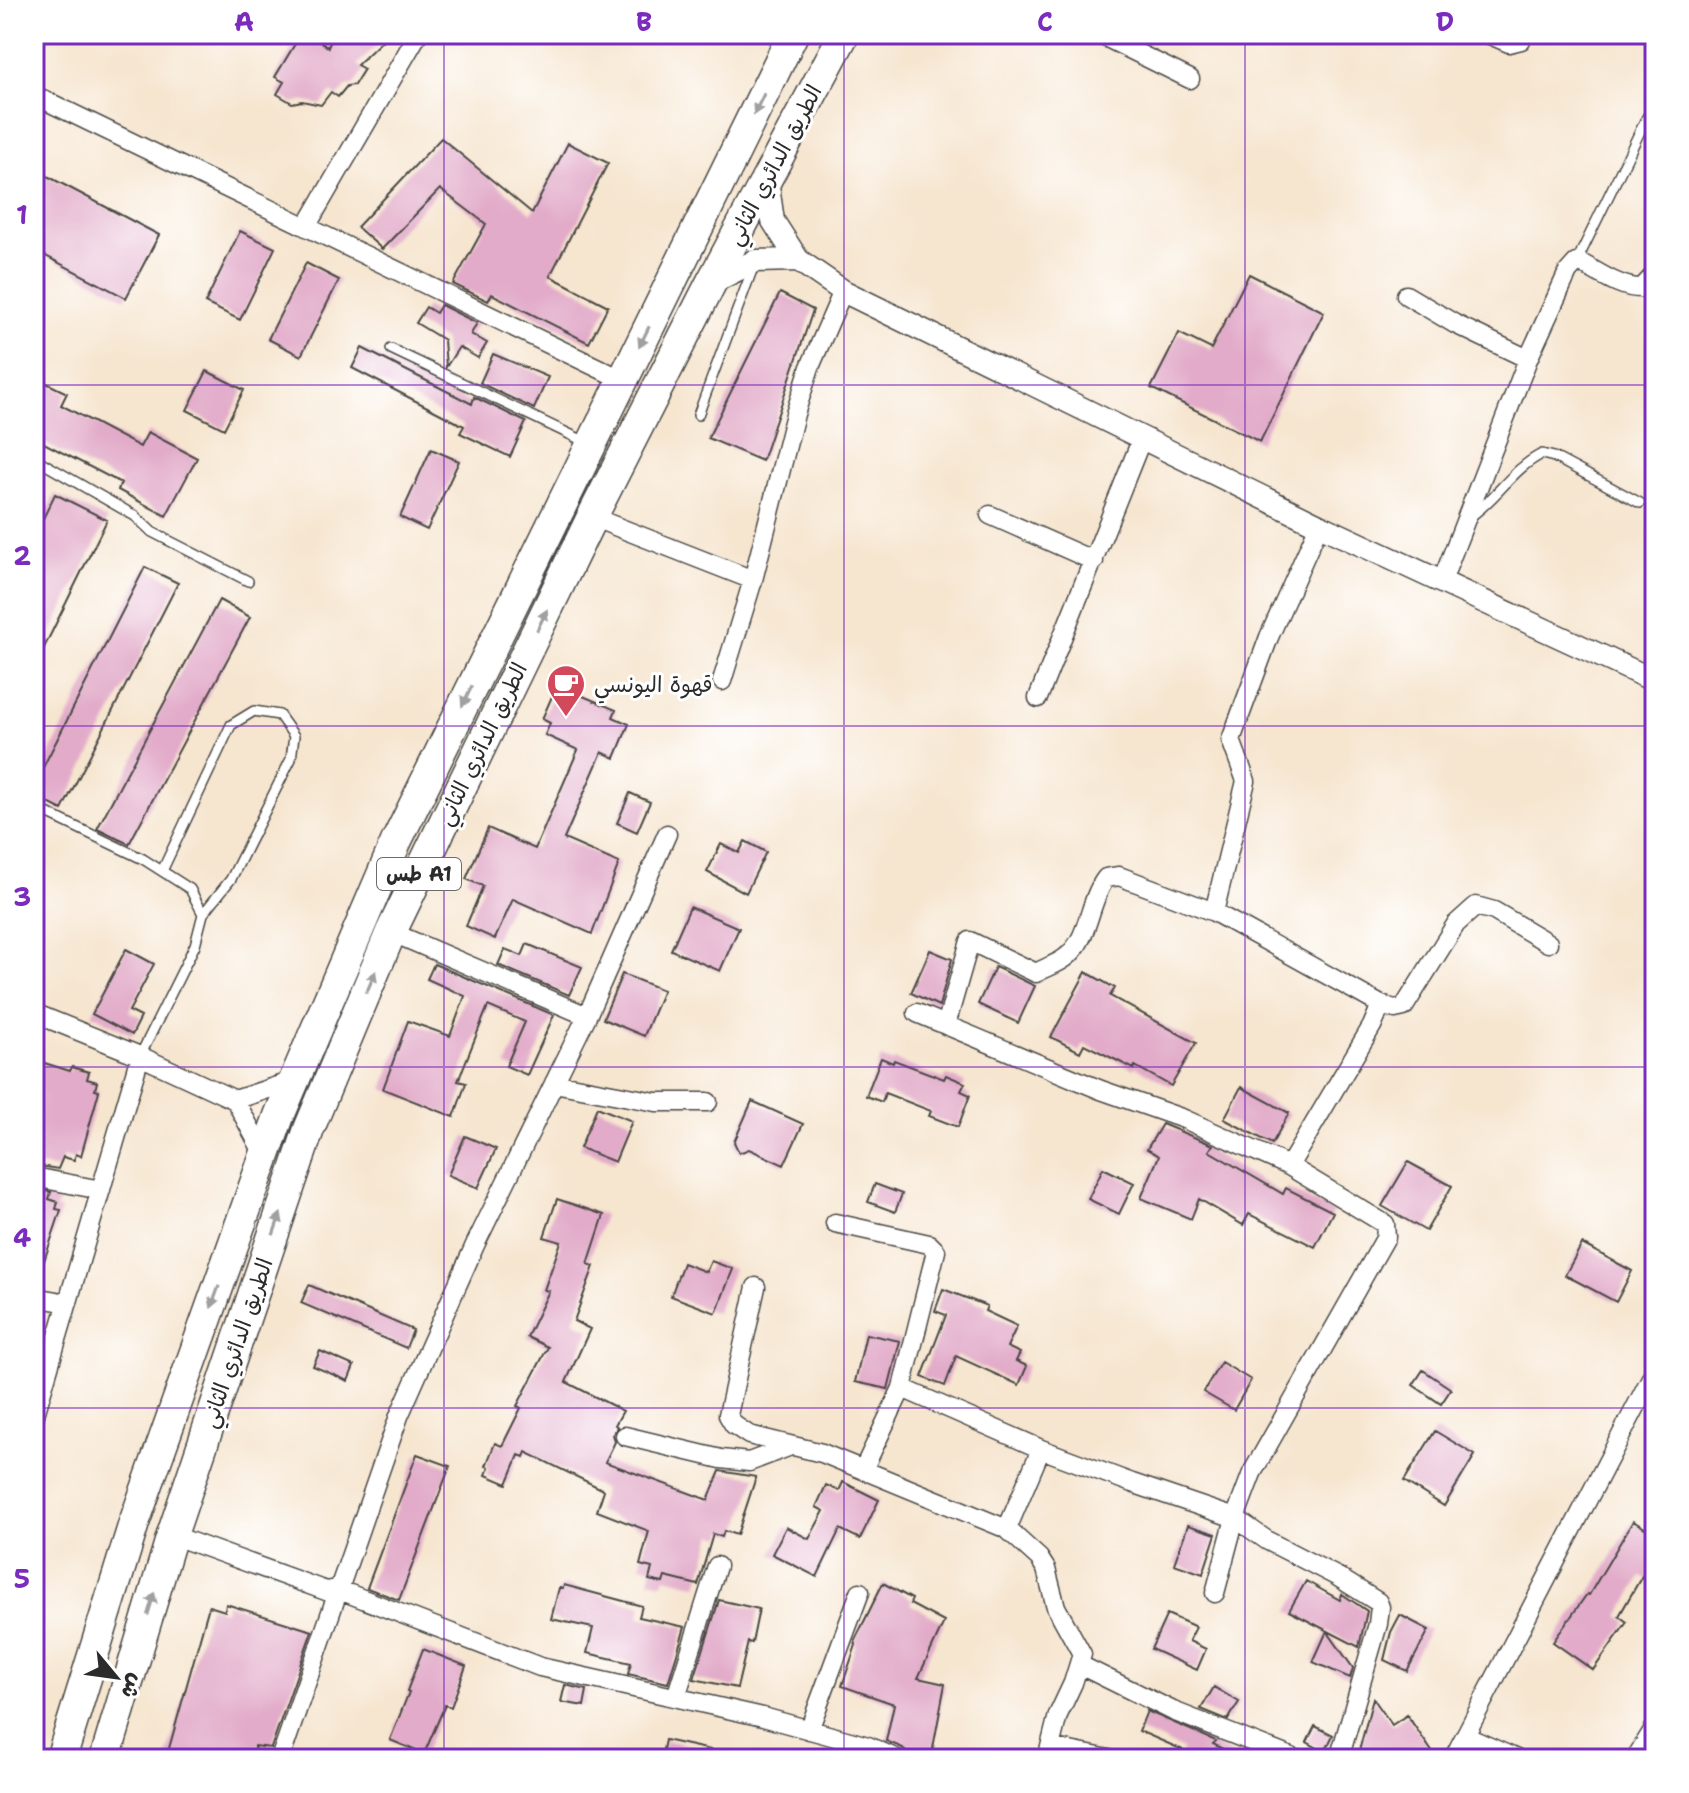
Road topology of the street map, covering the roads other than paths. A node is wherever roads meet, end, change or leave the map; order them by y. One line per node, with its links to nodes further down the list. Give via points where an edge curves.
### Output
1 (418, 34): 11 (street)
2 (793, 34): 21 (highway, الطريق الدائري الثاني / طس A1, one-way to 21)
3 (844, 34): 10 (highway, الطريق الدائري الثاني / طس A1)
4 (1099, 34): 7 (street)
5 (1488, 34): 6 (street, via 1509,43 1517,43)
6 (1524, 34)
7 (1190, 79)
8 (34, 95): 11 (street)
9 (1647, 117): 14 (lane)
10 (767, 179): 12 (street, via 773,221); 16 (highway, الطريق الدائري الثاني / طس A1)
11 (306, 227): 21 (street)
12 (798, 260): 13 (street); 17 (street)
13 (755, 261): 16 (street); 22 (lane)
14 (1576, 263): 15 (street, via 1635,288); 20 (street)
15 (1655, 274)
16 (711, 283): 28 (highway, الطريق الدائري الثاني / طس A1)
17 (843, 291): 23 (street); 32 (street, via 795,414)
18 (1406, 295): 20 (street)
19 (391, 349): 24 (lane)
20 (1528, 359): 29 (street)
21 (623, 380): 24 (highway, الطريق الدائري الثاني / طس A1)
22 (698, 415)
23 (1142, 438): 30 (street); 31 (street)
24 (592, 444): 51 (highway, الطريق الدائري الثاني / طس A1, one-way to 51, via 396,842)
25 (34, 458): 33 (lane, via 135,516 152,532)
26 (1640, 503): 29 (lane, via 1542,454 1509,477 1490,503)
27 (990, 515): 31 (street)
28 (592, 517): 32 (street); 43 (highway, الطريق الدائري الثاني / طس A1, one-way to 28)
29 (1465, 520): 34 (street)
30 (1319, 525): 34 (street); 41 (street, via 1231,740 1246,781)
31 (1094, 561): 37 (street)
32 (753, 580): 35 (street)
33 (248, 581)
34 (1442, 581): 36 (street)
35 (722, 681)
36 (1655, 681)
37 (1038, 698)
38 (34, 807): 40 (lane)
39 (667, 834): 48 (street)
40 (162, 871): 42 (lane, via 190,889); 42 (lane, via 231,725 254,711 279,715 294,736 291,759 231,879)
41 (1214, 912): 45 (street); 49 (street, via 1119,876 1106,878 1078,943 1065,958 1036,973 970,941)
42 (203, 914): 50 (lane, via 195,945)
43 (391, 932): 48 (street); 72 (highway, الطريق الدائري الثاني / طس A1, one-way to 43, via 309,1129)
44 (1548, 943): 45 (street, via 1476,906 1456,924 1404,1007)
45 (1381, 1005): 56 (street)
46 (34, 1013): 50 (street)
47 (917, 1013): 49 (street)
48 (587, 1016): 52 (street)
49 (946, 1025): 56 (street)
50 (140, 1056): 53 (street); 58 (street)
51 (295, 1080): 53 (street); 55 (highway, الطريق الدائري الثاني / طس A1)
52 (554, 1083): 54 (street, via 656,1102); 74 (street, via 399,1416)
53 (235, 1100): 55 (street)
54 (708, 1102)
55 (265, 1156): 83 (highway, الطريق الدائري الثاني / طس A1, one-way to 83, via 134,1523)
56 (1289, 1166): 70 (street, via 1377,1217 1388,1231 1252,1473)
57 (34, 1177): 58 (street)
58 (101, 1190): 62 (street)
59 (835, 1223): 64 (street, via 929,1244 936,1251)
60 (756, 1287): 67 (street, via 728,1415 749,1435)
61 (34, 1297): 62 (street)
62 (68, 1303): 65 (street)
63 (1655, 1370): 81 (street)
64 (902, 1388): 68 (street); 69 (street)
65 (34, 1418)
66 (625, 1436): 67 (street, via 749,1462)
67 (788, 1447): 69 (street, via 822,1453)
68 (1041, 1449): 70 (street); 71 (street)
69 (863, 1470): 71 (street)
70 (1235, 1518): 76 (street); 89 (street, via 1378,1602 1378,1624)
71 (1007, 1529): 77 (street, via 1046,1569 1056,1607 1082,1654)
72 (172, 1535): 74 (street, via 326,1591); 84 (highway, الطريق الدائري الثاني / طس A1, one-way to 72)
73 (717, 1566): 78 (street)
74 (337, 1589): 78 (street, via 540,1667); 85 (street)
75 (860, 1592): 80 (street)
76 (1215, 1593)
77 (1080, 1665): 82 (street, via 1058,1715); 88 (street, via 1173,1711)
78 (676, 1697): 80 (street)
79 (1655, 1727): 92 (street)
80 (809, 1730): 86 (street)
81 (1465, 1736): 90 (street); 91 (street)
82 (1049, 1753): 87 (street)
83 (61, 1759)
84 (105, 1759)
85 (280, 1759)
86 (897, 1759)
87 (1109, 1759)
88 (1296, 1759)
89 (1339, 1759)
90 (1453, 1759)
91 (1517, 1759)
92 (1635, 1759)

